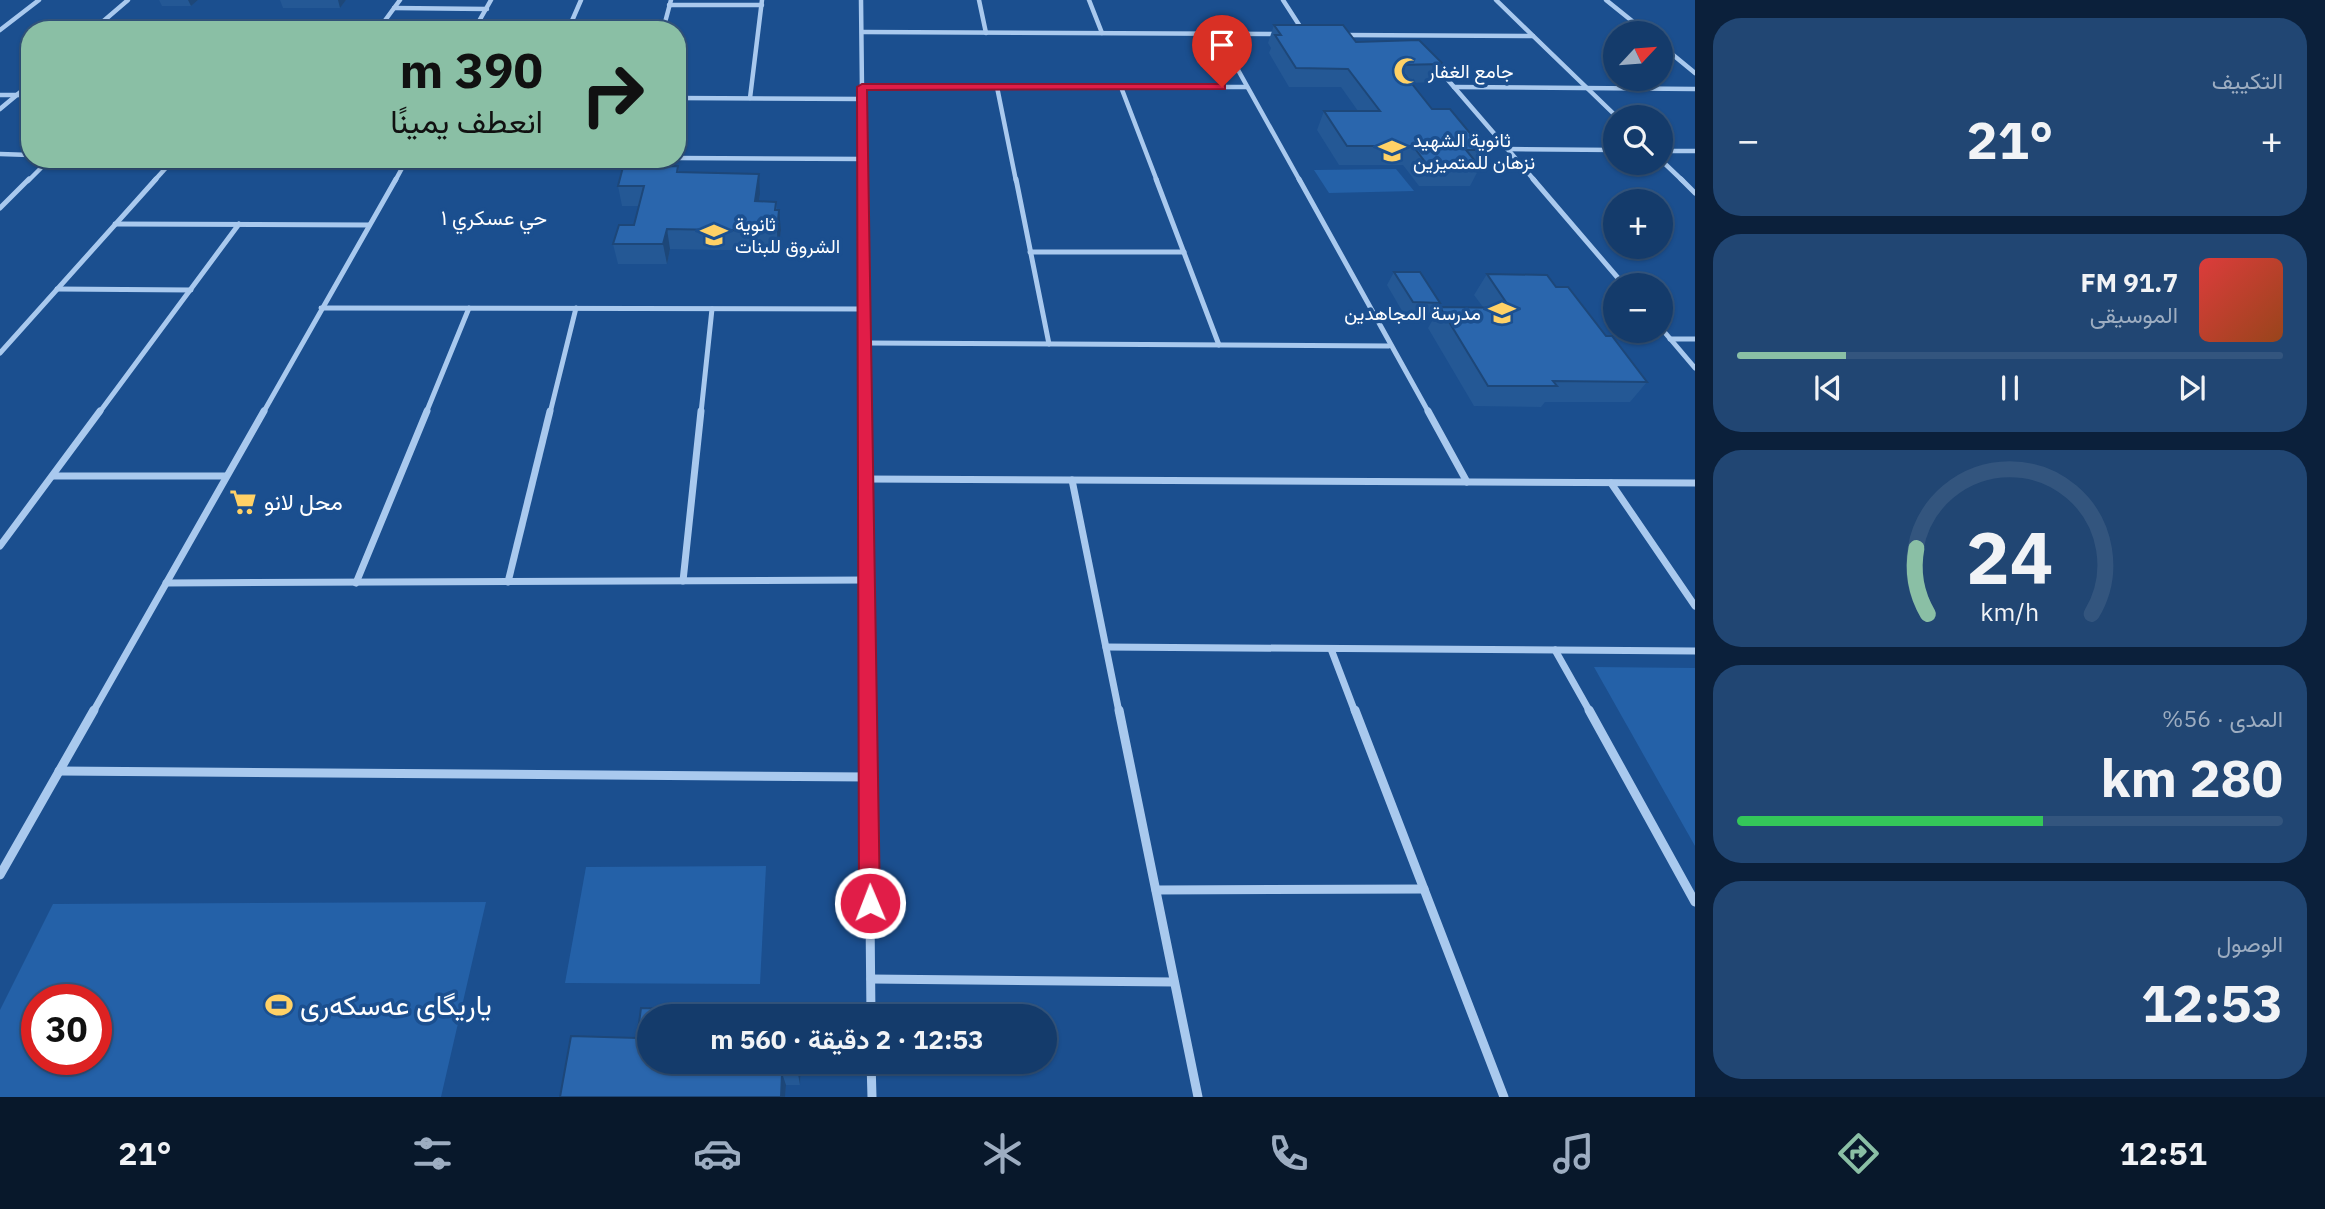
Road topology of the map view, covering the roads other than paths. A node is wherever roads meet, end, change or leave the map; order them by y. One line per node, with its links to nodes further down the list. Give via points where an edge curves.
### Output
1 (39, 0): 22 (street)
2 (128, 0): 16 (street)
3 (400, 0): 14 (street)
4 (491, 0): 15 (street)
5 (581, 0): 19 (street)
6 (861, 0): 23 (street)
7 (979, 0): 24 (street)
8 (1089, 0): 25 (street)
9 (1283, 0): 28 (street, via 1306,34)
10 (1496, 0): 31 (street)
11 (1606, 0): 21 (street)
12 (670, 3): 13 (street); 20 (street)
13 (762, 3): 48 (street)
14 (394, 8): 15 (street); 17 (street)
15 (487, 9): 18 (street)
16 (104, 21)
17 (385, 21)
18 (480, 21)
19 (572, 21)
20 (665, 21)
21 (1632, 21)
22 (0, 30)
23 (862, 32): 24 (street); 36 (street)
24 (986, 33): 25 (street)
25 (1102, 33): 26 (street)
26 (1218, 34): 27 (street); 39 (street)
27 (1281, 34)
28 (1293, 34)
29 (1332, 34): 30 (street)
30 (1409, 35): 31 (street); 32 (street)
31 (1533, 36): 41 (street)
32 (1418, 45)
33 (1673, 55): 35 (street)
34 (1427, 56): 40 (street)
35 (1695, 73)
36 (862, 87): 37 (street); 49 (street)
37 (997, 87): 38 (street); 69 (street)
38 (1121, 87): 39 (street); 70 (street)
39 (1247, 87): 85 (street)
40 (1454, 87): 41 (street); 52 (street)
41 (1587, 88): 42 (street); 50 (street)
42 (1695, 89)
43 (21, 92): 45 (street)
44 (0, 95): 45 (street)
45 (17, 95): 46 (street); 51 (street)
46 (21, 95)
47 (686, 98): 48 (street)
48 (750, 98): 49 (street)
49 (862, 99): 59 (street)
50 (1605, 105)
51 (0, 109)
52 (1507, 149): 53 (street); 71 (street)
53 (1603, 150)
54 (1673, 151): 55 (street)
55 (1695, 151)
56 (0, 154): 57 (street)
57 (21, 155)
58 (686, 158): 59 (street)
59 (863, 159): 78 (street)
60 (41, 168): 65 (street)
61 (166, 168): 66 (street)
62 (402, 168): 68 (street)
63 (1673, 171): 64 (street)
64 (1695, 193)
65 (0, 208)
66 (115, 224): 67 (street); 72 (street)
67 (239, 225): 68 (street); 73 (street)
68 (369, 225): 74 (street)
69 (1030, 252): 70 (street); 83 (street)
70 (1184, 252): 84 (street)
71 (1614, 273)
72 (57, 289): 73 (street); 86 (street)
73 (191, 290): 88 (street)
74 (321, 308): 75 (street); 89 (street)
75 (469, 308): 76 (street); 100 (street)
76 (576, 308): 77 (street); 98 (street)
77 (712, 309): 78 (street); 97 (street)
78 (865, 309): 82 (street)
79 (1673, 339): 80 (street)
80 (1695, 339)
81 (1673, 342): 87 (street)
82 (866, 343): 83 (street); 90 (street)
83 (1049, 344): 84 (street)
84 (1219, 345): 85 (street)
85 (1389, 346): 92 (street)
86 (0, 353)
87 (1695, 368)
88 (53, 475): 89 (street); 95 (street)
89 (226, 476): 99 (street)
90 (865, 479): 91 (street); 96 (street)
91 (1072, 480): 92 (street); 102 (street)
92 (1467, 482): 93 (street)
93 (1611, 483): 94 (street); 101 (street)
94 (1695, 483)
95 (0, 546)
96 (867, 580): 97 (street); 107 (street)
97 (683, 581): 98 (street)
98 (508, 582): 100 (street)
99 (166, 583): 100 (street); 106 (street)
100 (356, 583)
101 (1695, 606)
102 (1107, 647): 103 (street); 110 (street)
103 (1331, 649): 104 (street); 109 (street)
104 (1555, 650): 105 (street); 111 (street)
105 (1695, 651)
106 (59, 771): 107 (street); 108 (street)
107 (869, 777): 112 (street)
108 (0, 875)
109 (1424, 889): 110 (street); 118 (street)
110 (1156, 890): 113 (street)
111 (1695, 902)
112 (871, 979): 113 (street); 114 (street)
113 (1174, 982): 117 (street)
114 (871, 1004)
115 (872, 1074): 116 (street)
116 (872, 1097)
117 (1198, 1097)
118 (1504, 1097)

